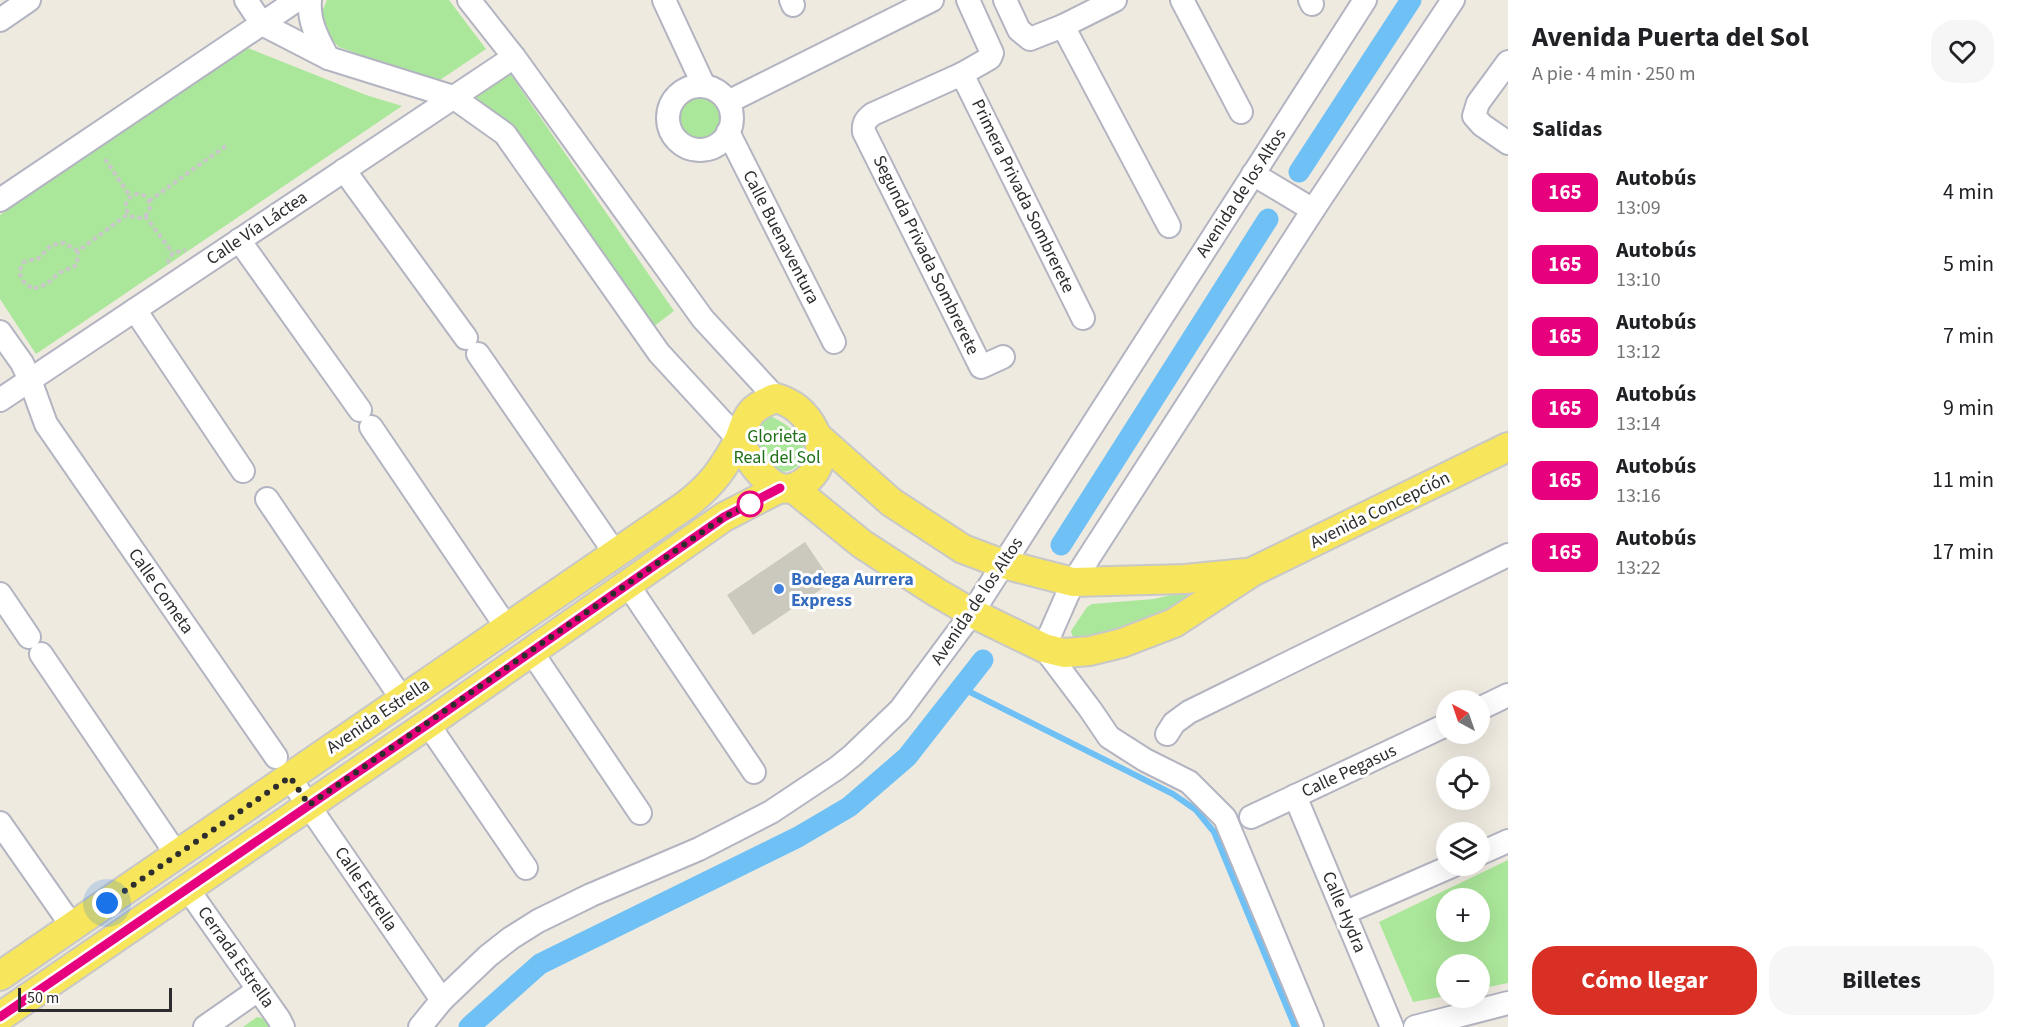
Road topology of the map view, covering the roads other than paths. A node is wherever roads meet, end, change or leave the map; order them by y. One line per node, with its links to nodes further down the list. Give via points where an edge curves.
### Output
1 (28, 0): 14 (street)
2 (246, 0): 15 (street)
3 (297, 0): 15 (street)
4 (310, 0): 18 (street, via 312,28)
5 (469, 0): 17 (street)
6 (664, 0): 21 (street)
7 (932, 0): 23 (street)
8 (968, 0): 20 (street, via 992,56)
9 (1005, 0): 16 (street, via 1027,38 1034,39)
10 (1114, 0): 16 (street)
11 (1182, 0): 24 (street)
12 (1365, 0): 28 (street, Avenida de los Altos)
13 (1452, 0): 30 (street)
14 (0, 20)
15 (262, 24): 18 (street); 29 (street)
16 (1063, 26): 31 (street)
17 (514, 57): 22 (street, Calle Vía Láctea); 40 (street, via 703,319)
18 (328, 58): 22 (street)
19 (1508, 62): 26 (street, via 1478,103 1474,116)
20 (962, 74): 34 (street, Primera Privada Sombrerete); 37 (street, Segunda Privada Sombrerete, via 873,114 865,121 864,132 981,367)
21 (704, 86): 23 (street, via 718,91); 25 (street, via 678,94 669,110 670,128 680,143 697,149 715,145)
22 (453, 97): 27 (street, Calle Vía Láctea); 43 (street, via 505,134 659,353)
23 (728, 102): 25 (street, via 732,117)
24 (1241, 112)
25 (728, 132): 36 (street, Calle Buenaventura)
26 (1508, 143)
27 (344, 170): 32 (street, Calle Vía Láctea); 48 (street)
28 (1253, 174): 30 (street); 50 (street, Avenida de los Altos)
29 (0, 200)
30 (1313, 210): 52 (street)
31 (1169, 226)
32 (239, 240): 33 (street, Calle Vía Láctea); 56 (street)
33 (135, 310): 38 (street, Calle Vía Láctea); 45 (street)
34 (1083, 318)
35 (0, 332): 38 (street, Calle Cometa)
36 (834, 342)
37 (1003, 357)
38 (30, 380): 39 (street, Calle Vía Láctea); 41 (street, Calle Cometa)
39 (2, 395): 41 (street, Calle Cometa)
40 (776, 398): 42 (main road, via 805,415); 43 (main road, via 754,408)
41 (46, 424): 65 (street, Calle Cometa)
42 (818, 437): 46 (main road, via 819,465 813,476); 50 (main road, Avenida Concepción, via 891,502 963,549)
43 (739, 440): 46 (main road, via 757,469); 48 (main road, Avenida Estrella, via 707,488)
44 (1505, 452): 51 (main road, Avenida Concepción)
45 (243, 471)
46 (787, 488): 53 (main road, Avenida Estrella, via 724,517); 55 (main road, Avenida Concepción, via 862,544)
47 (267, 499): 60 (street)
48 (615, 553): 56 (main road, Avenida Estrella)
49 (1508, 555): 64 (street, via 1189,712)
50 (1003, 564): 52 (main road, Avenida Concepción); 55 (street, Avenida de los Altos)
51 (1252, 572): 52 (main road, Avenida Concepción, via 1185,579); 57 (main road, Avenida Concepción, via 1174,623 1122,643 1064,653)
52 (1073, 582): 57 (street)
53 (628, 585): 58 (main road, Avenida Estrella); 66 (street)
54 (0, 594): 74 (street)
55 (972, 613): 57 (main road, Avenida Concepción); 82 (street, Avenida de los Altos, via 900,710 837,768 771,812 699,849 538,921 496,950)
56 (507, 628): 60 (main road, Avenida Estrella)
57 (1044, 648): 88 (street, via 1109,737 1189,782 1225,818)
58 (531, 651): 62 (main road, Avenida Estrella); 69 (street)
59 (1508, 695): 61 (street)
60 (402, 699): 65 (main road, Avenida Estrella)
61 (1490, 704)
62 (428, 724): 68 (main road, Avenida Estrella); 75 (street)
63 (1436, 730): 67 (street, Calle Pegasus)
64 (1167, 734)
65 (283, 767): 68 (street, Calle Estrella); 74 (main road, Avenida Estrella)
66 (754, 772)
67 (1295, 796): 70 (street, Calle Pegasus); 78 (street, Calle Hydra)
68 (309, 805): 77 (main road, Avenida Estrella); 82 (street, Calle Estrella)
69 (640, 813)
70 (1251, 817)
71 (0, 823): 79 (street)
72 (1508, 841): 73 (street)
73 (1490, 849)
74 (177, 855): 79 (main road, Avenida Estrella)
75 (526, 868)
76 (1436, 873): 78 (street)
77 (187, 888): 81 (street, Cerrada Estrella); 84 (main road, Avenida Estrella)
78 (1344, 913): 89 (street, Calle Hydra)
79 (72, 926): 80 (main road, Avenida Estrella)
80 (0, 976)
81 (258, 990): 85 (street); 86 (street, Cerrada Estrella)
82 (442, 1000): 87 (street, Avenida de los Altos)
83 (1508, 1003): 90 (street)
84 (0, 1017)
85 (205, 1027)
86 (283, 1027)
87 (420, 1027)
88 (1312, 1027)
89 (1392, 1027)
90 (1415, 1027)

